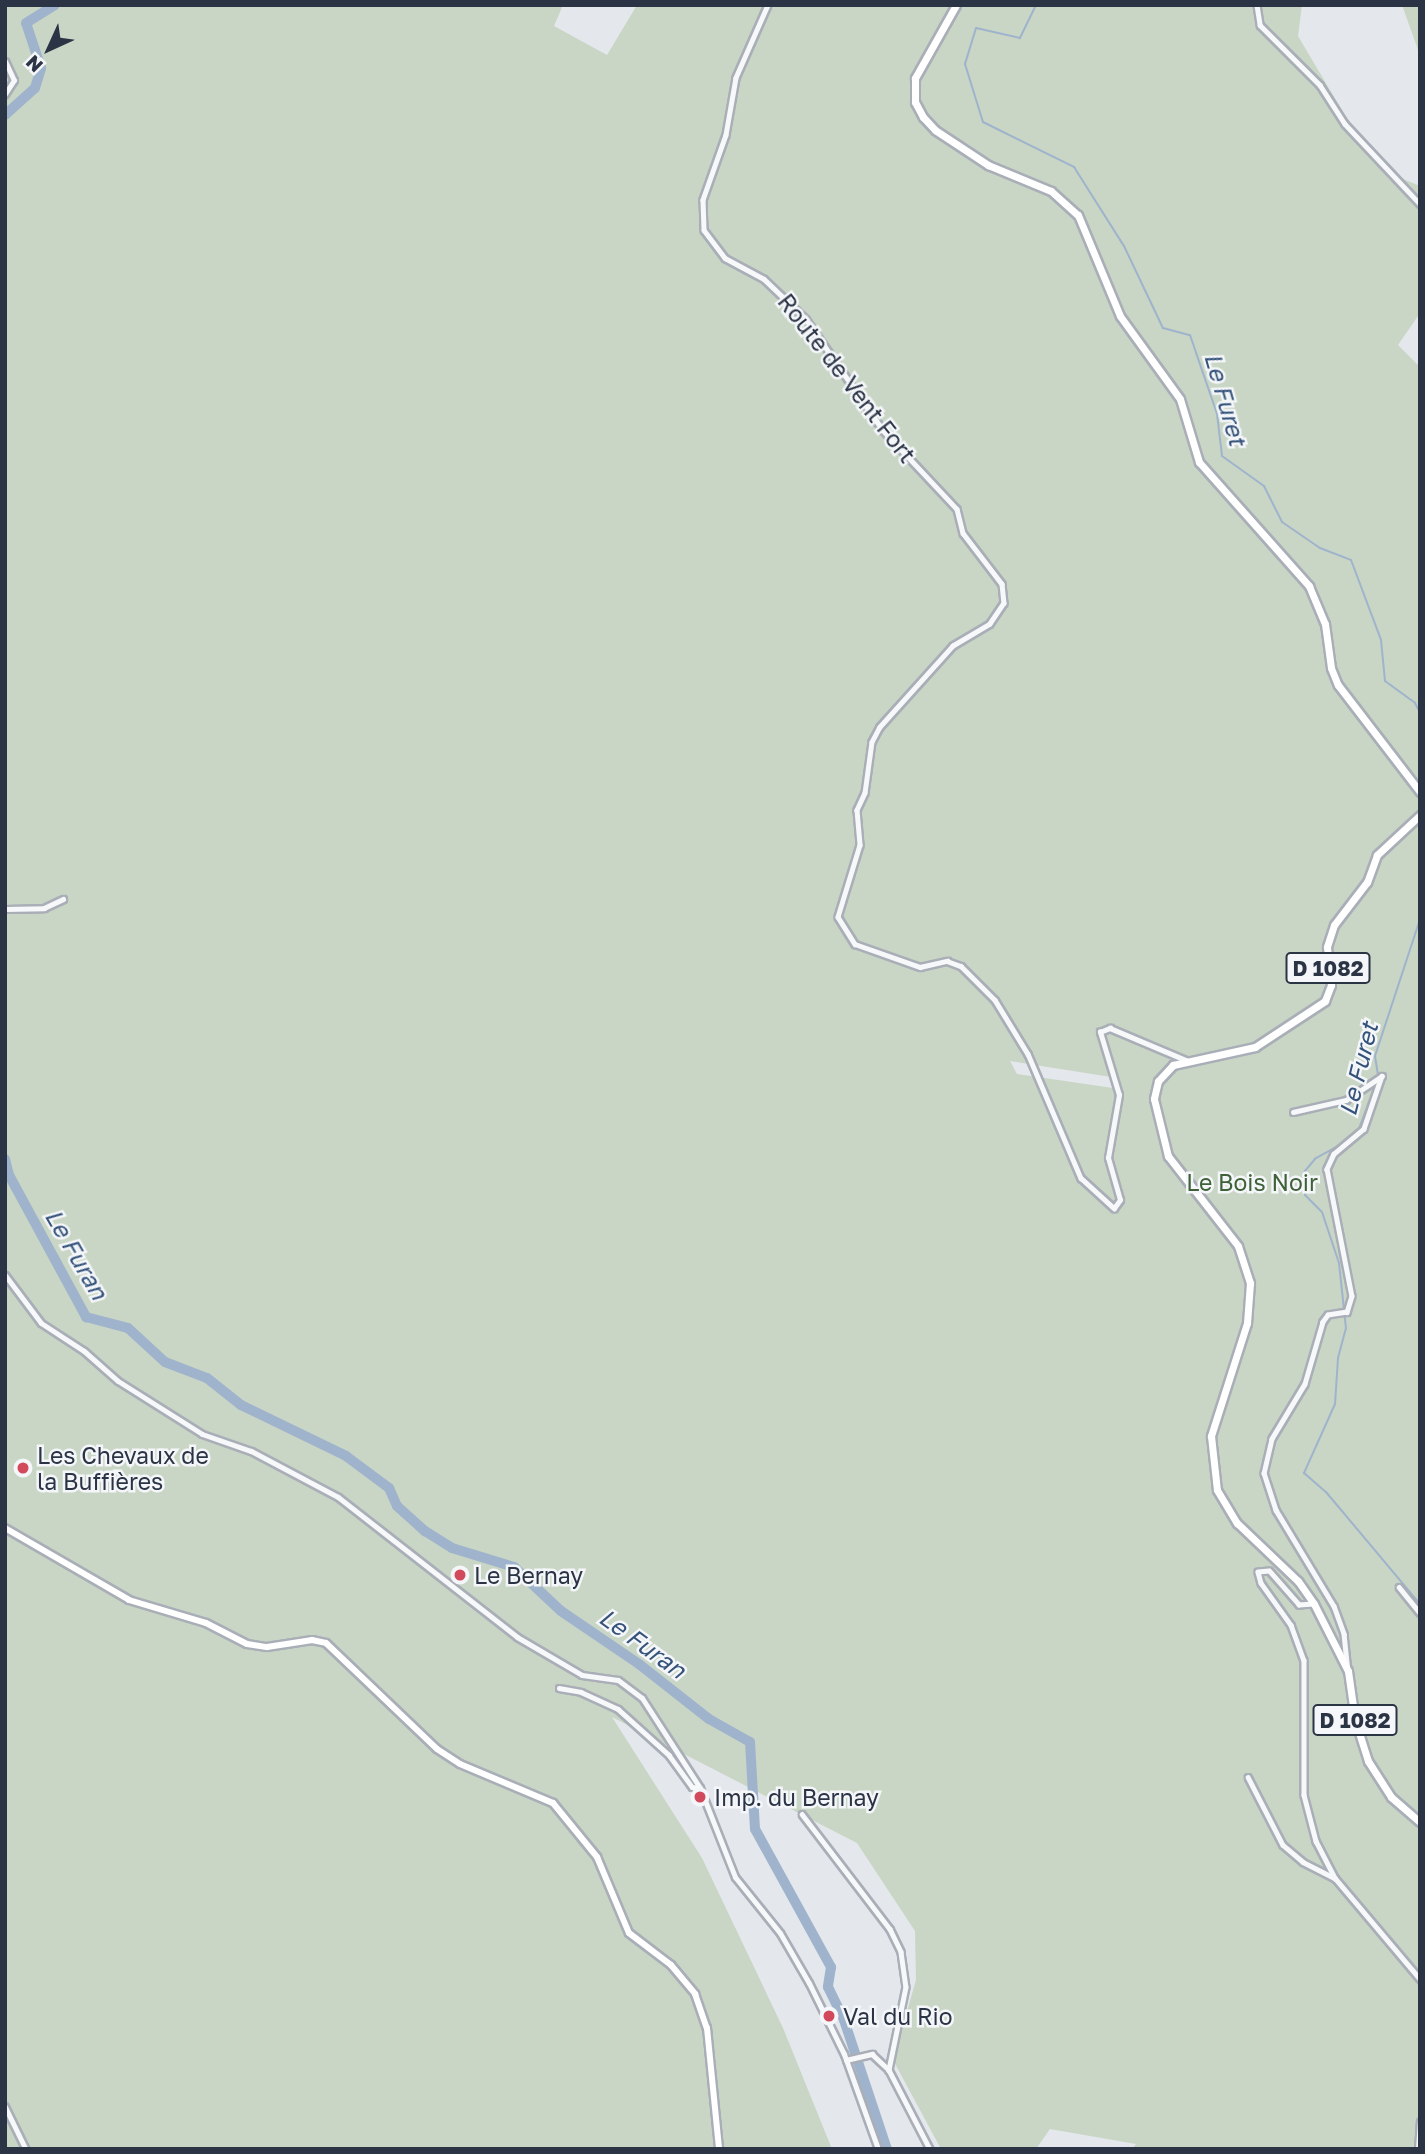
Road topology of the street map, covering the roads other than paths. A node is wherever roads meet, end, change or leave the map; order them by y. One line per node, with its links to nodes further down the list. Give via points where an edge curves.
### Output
1 (768, 5): 11 (street, Route de Vent Fort, via 736,78 726,135 703,200 704,230 725,258 764,279 806,319 883,430 957,509 963,533 995,571 1004,603 990,624 953,646 876,734 865,793 857,810 860,845 838,917 855,944 920,967 947,961 961,965 995,1000 1028,1054 1081,1178 1114,1208 1120,1200 1108,1158 1119,1094 1100,1032 1110,1028 1184,1055)
2 (956, 5): 7 (main road, via 915,78 915,102 923,117 988,165 1051,191 1078,215 1120,316 1180,399 1199,462 1309,586 1325,624 1338,685)
3 (1257, 5): 6 (street, via 1260,25 1320,85 1345,124)
4 (5, 61): 5 (street, via 15,80)
5 (5, 94)
6 (1420, 204)
7 (1420, 792)
8 (1420, 815): 11 (main road, D 1082, via 1377,855 1367,882 1334,925 1327,956 1331,985 1325,1000 1264,1044)
9 (63, 899): 10 (street, via 44,908)
10 (5, 909)
11 (1188, 1061): 16 (main road, D 1082, via 1173,1065 1162,1075 1154,1093 1164,1148 1176,1171 1238,1246 1251,1283 1247,1323 1212,1427 1214,1479 1237,1523 1298,1581)
12 (1293, 1112): 18 (street, via 1359,1095 1379,1076 1364,1129 1334,1154 1327,1169 1352,1296 1345,1312 1328,1315 1323,1322 1304,1384 1272,1439 1264,1474 1276,1510 1334,1606 1349,1653)
13 (5, 1275): 21 (street, via 41,1323 84,1350 118,1381 202,1434 251,1451 338,1497 503,1627 551,1658 582,1675 618,1680 631,1688 657,1718)
14 (5, 1528): 31 (main road, via 129,1600 206,1623 247,1644 326,1643 437,1749 460,1764 553,1803 597,1857 629,1933 679,1972 695,1994 707,2028)
15 (1399, 1587): 17 (street)
16 (1314, 1604): 18 (main road, D 1082); 24 (street, via 1300,1605 1269,1571 1258,1572 1290,1625 1304,1660 1304,1795 1316,1841)
17 (1420, 1613)
18 (1348, 1671): 23 (main road, D 1082, via 1355,1720 1368,1762 1391,1797)
19 (559, 1688): 21 (street, via 581,1692 618,1709 669,1755 692,1787)
20 (1248, 1777): 24 (street, via 1283,1845 1303,1862)
21 (700, 1788): 26 (street, via 735,1877 796,1959)
22 (802, 1814): 27 (street, via 890,1929 901,1952 906,1987)
23 (1420, 1822)
24 (1335, 1878): 25 (street)
25 (1420, 1979)
26 (847, 2059): 27 (street, via 872,2054); 32 (street)
27 (889, 2070): 33 (street)
28 (5, 2106): 30 (street)
29 (1420, 2122): 34 (street)
30 (26, 2149)
31 (719, 2149)
32 (878, 2149)
33 (930, 2149)
34 (1418, 2149)

